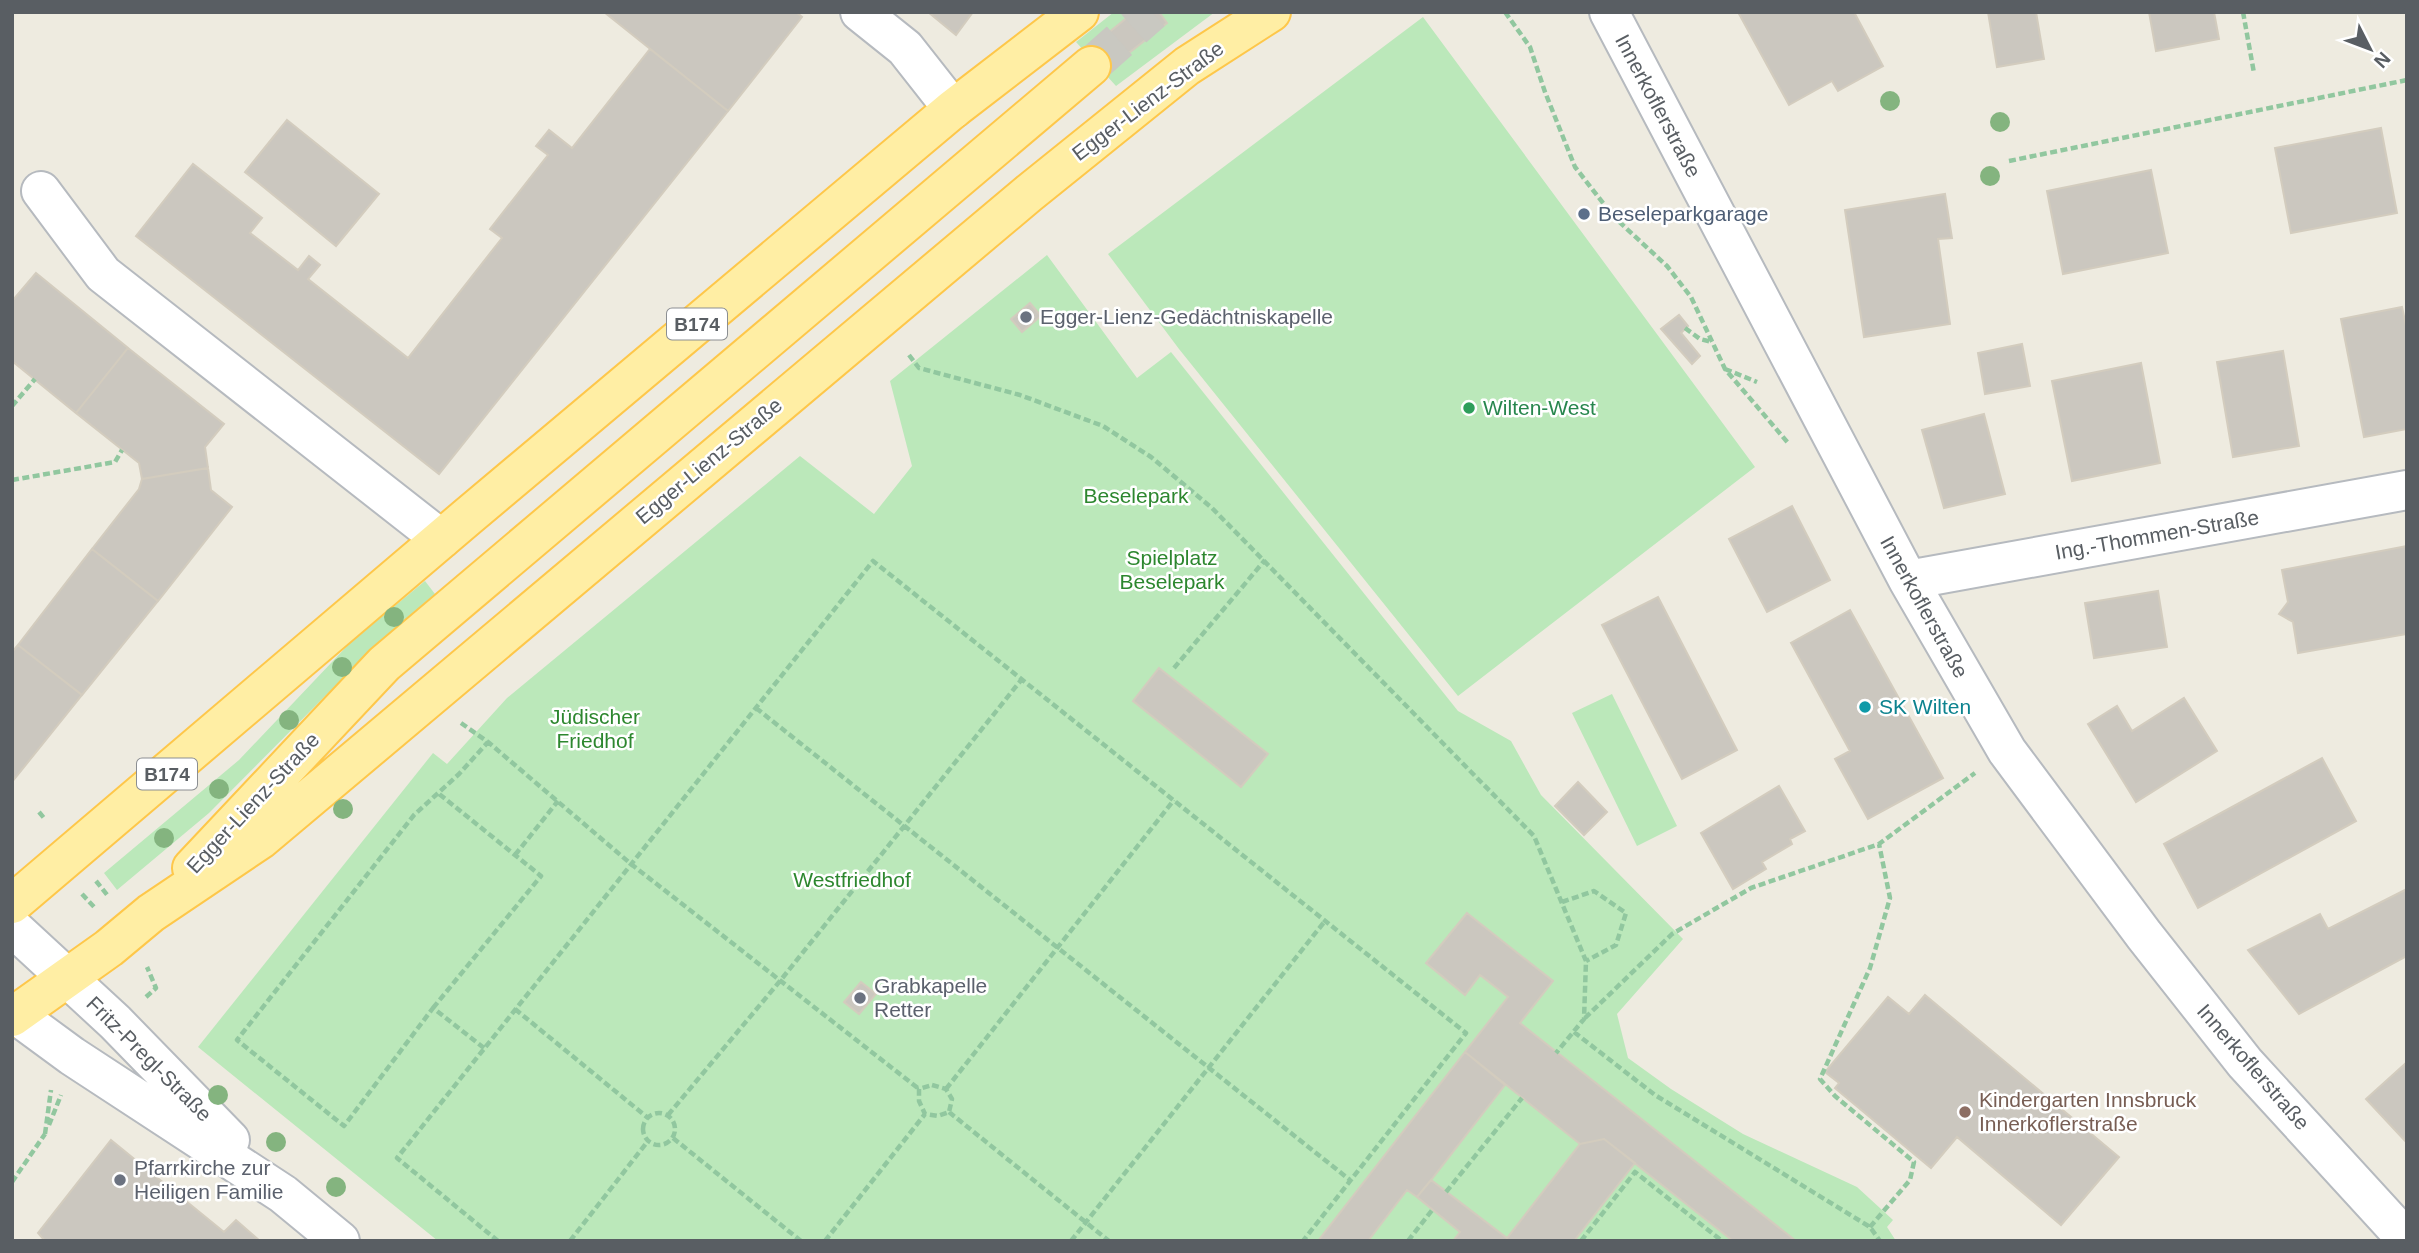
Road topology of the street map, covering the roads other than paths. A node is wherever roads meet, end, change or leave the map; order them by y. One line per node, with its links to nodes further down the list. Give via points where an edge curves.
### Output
1 (860, 12): 6 (street, via 905,47)
2 (1079, 12): 6 (main road, B174)
3 (1271, 12): 12 (main road, Egger-Lienz-Straße, via 1187,66 1090,143 261,839)
4 (1609, 12): 10 (street, Innerkoflerstraße)
5 (1091, 66): 12 (main road, Egger-Lienz-Straße, via 384,664)
6 (953, 109): 9 (main road, B174)
7 (41, 191): 9 (street, via 103,274)
8 (2407, 489): 10 (street, Ing.-Thommen-Straße)
9 (441, 539): 11 (main road, B174)
10 (1908, 580): 17 (street, Innerkoflerstraße, via 2007,751 2144,934 2245,1063)
11 (12, 904)
12 (151, 913): 14 (main road, Egger-Lienz-Straße)
13 (12, 927): 14 (street, Fritz-Pregl-Straße)
14 (68, 978): 15 (main road, Egger-Lienz-Straße); 16 (street, Fritz-Pregl-Straße)
15 (13, 1015): 16 (street, Fritz-Pregl-Straße)
16 (283, 1194): 18 (street, Fritz-Pregl-Straße)
17 (2407, 1240)
18 (340, 1241)

